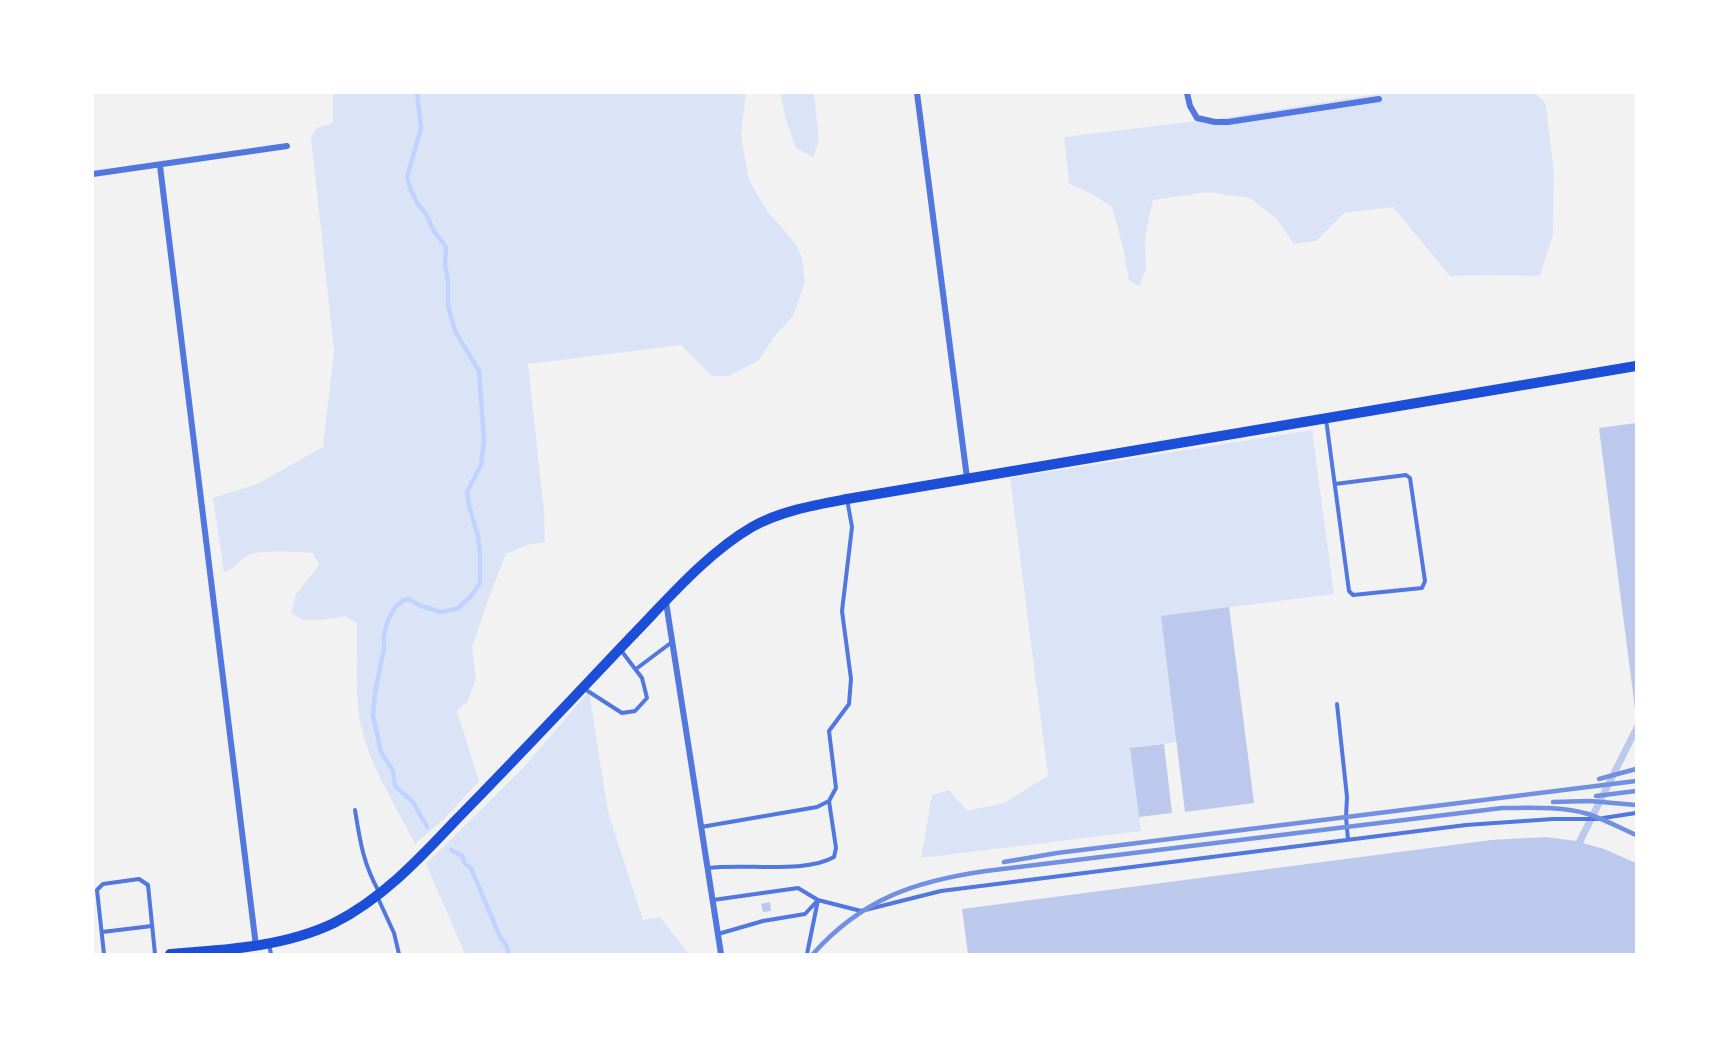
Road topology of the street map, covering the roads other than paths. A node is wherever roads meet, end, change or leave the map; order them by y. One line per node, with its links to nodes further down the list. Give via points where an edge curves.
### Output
1 (917, 93): 9 (street)
2 (1187, 93): 3 (street, via 1197,118 1215,122)
3 (1379, 99)
4 (287, 146): 5 (street)
5 (160, 166): 6 (street); 30 (street)
6 (93, 174)
7 (1636, 366): 8 (main road)
8 (1326, 418): 9 (main road); 10 (lane)
9 (967, 478): 11 (main road)
10 (1335, 484): 10 (lane, via 1349,591 1353,595 1422,588 1425,581 1410,478 1406,475)
11 (847, 499): 12 (main road, via 774,516 754,526 723,546); 18 (lane, via 852,527 842,611 851,679 849,704 829,731 836,788)
12 (666, 601): 13 (street); 14 (main road)
13 (672, 642): 15 (lane); 21 (street)
14 (620, 649): 15 (lane); 16 (main road)
15 (636, 669): 16 (lane, via 647,698 635,711 622,713)
16 (582, 688): 24 (main road, via 435,842)
17 (1337, 704): 22 (lane)
18 (829, 801): 21 (lane, via 817,807); 23 (lane, via 836,848 834,857 825,862)
19 (355, 810): 24 (lane, via 362,852)
20 (1636, 813): 22 (lane, via 1601,819 1466,825)
21 (701, 827): 23 (street)
22 (1348, 840): 26 (lane, via 941,891 861,911)
23 (708, 868): 25 (street)
24 (378, 895): 31 (main road, via 323,928); 35 (lane)
25 (713, 900): 26 (lane, via 798,888); 29 (street)
26 (818, 900): 29 (lane, via 805,914); 37 (lane)
27 (152, 926): 28 (lane); 28 (lane, via 148,885 139,879 103,884 97,890); 33 (lane)
28 (102, 932): 32 (lane)
29 (718, 934): 36 (street)
30 (256, 946): 31 (main road); 34 (main road)
31 (270, 949)
32 (104, 954)
33 (155, 954)
34 (170, 954)
35 (399, 954)
36 (721, 954)
37 (807, 954)

